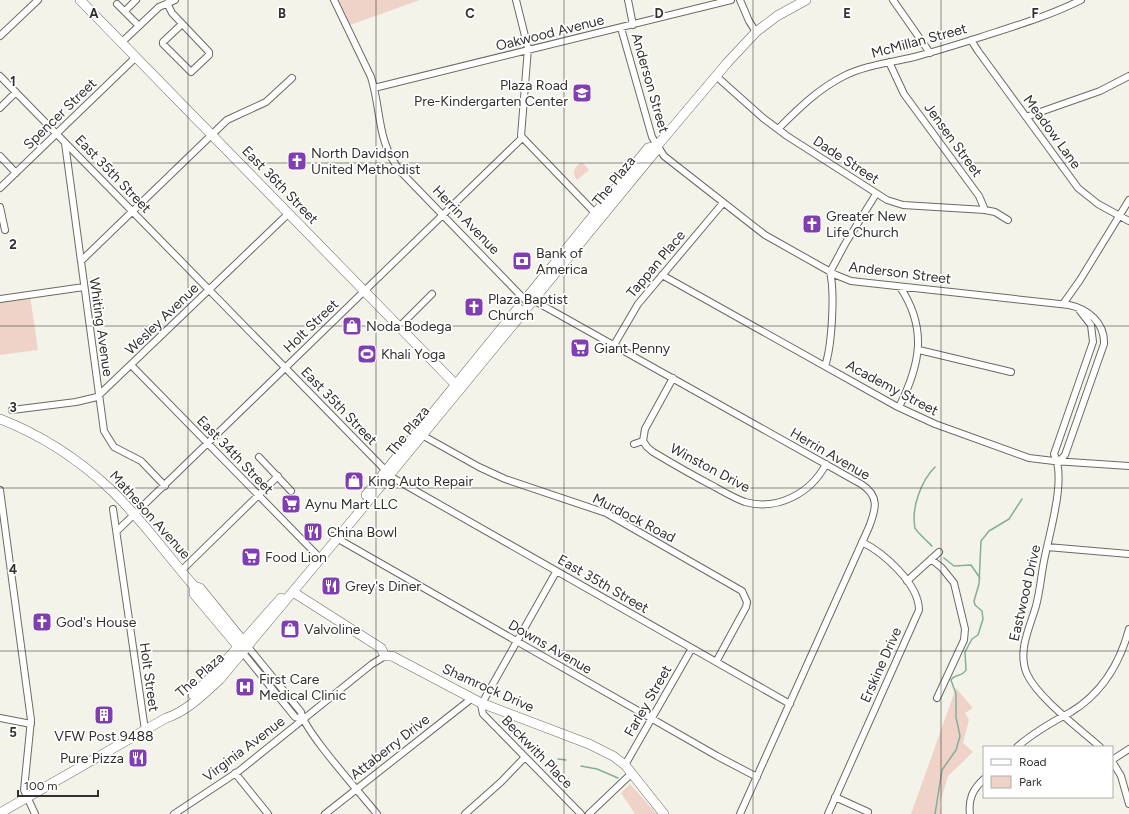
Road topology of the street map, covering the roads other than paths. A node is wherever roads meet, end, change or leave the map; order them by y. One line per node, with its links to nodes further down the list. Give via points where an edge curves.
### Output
1 (38, 0): 21 (street)
2 (80, 0): 23 (main road, East 36th Street)
3 (136, 0): 15 (street)
4 (175, 0): 13 (street)
5 (334, 0): 32 (street, Herrin Avenue)
6 (516, 0): 24 (street)
7 (628, 0): 17 (street, Anderson Street)
8 (731, 0): 17 (street, Oakwood Avenue)
9 (740, 0): 20 (street)
10 (806, 0): 20 (main road, The Plaza, via 777,16)
11 (893, 0): 25 (street)
12 (1081, 0): 22 (street, McMillan Street)
13 (167, 3): 16 (street); 18 (street)
14 (117, 4): 15 (street)
15 (125, 11): 18 (street)
16 (182, 24): 16 (street, via 210,55 191,72 163,44)
17 (634, 24): 19 (street, Oakwood Avenue)
18 (139, 26): 23 (street)
19 (621, 28): 24 (street, Oakwood Avenue); 41 (street, Anderson Street, via 652,137)
20 (756, 32): 29 (main road, The Plaza)
21 (0, 36)
22 (971, 40): 25 (street, McMillan Street); 35 (street, Meadow Lane)
23 (122, 42): 26 (main road, East 36th Street)
24 (527, 51): 32 (street, Oakwood Avenue); 39 (street, via 520,130)
25 (930, 53): 27 (street, McMillan Street)
26 (136, 57): 37 (street, Spencer Street); 38 (main road, East 36th Street)
27 (889, 62): 36 (street, McMillan Street, via 860,69 828,84 805,102); 49 (street, Jensen Street, via 904,94 979,196)
28 (0, 76): 33 (street, East 35th Street)
29 (716, 76): 36 (street, Dade Street); 41 (main road, The Plaza)
30 (1129, 76): 35 (street, via 1100,91)
31 (292, 78): 38 (street, via 266,102 227,120)
32 (374, 88): 53 (street, Herrin Avenue, via 388,154 401,172)
33 (16, 92): 34 (street); 37 (street, East 35th Street)
34 (0, 108)
35 (1026, 117): 54 (street, Meadow Lane, via 1078,188)
36 (778, 129): 45 (street, Dade Street)
37 (57, 134): 40 (street, East 35th Street); 43 (street, Spencer Street)
38 (212, 135): 50 (street); 52 (main road, East 36th Street)
39 (522, 138): 51 (street); 53 (street, Holt Street)
40 (65, 142): 50 (street, East 35th Street); 58 (street, Whiting Avenue)
41 (657, 146): 47 (street, Anderson Street, via 664,156); 51 (main road, The Plaza, via 648,148); 67 (main road, The Plaza, via 655,152)
42 (0, 156): 43 (street)
43 (16, 173): 44 (street, Spencer Street)
44 (0, 188)
45 (876, 194): 49 (street, Dade Street, via 902,204); 59 (street)
46 (1129, 200): 54 (street)
47 (723, 202): 59 (street, Anderson Street, via 765,235); 60 (street, Tappan Place)
48 (0, 207): 57 (street)
49 (984, 210): 55 (street, via 995,212)
50 (133, 212): 58 (street); 63 (street, East 35th Street)
51 (595, 213): 67 (main road, The Plaza)
52 (288, 214): 63 (street, Wesley Avenue); 64 (main road, East 36th Street)
53 (444, 214): 64 (street, Holt Street); 67 (street, Herrin Avenue)
54 (1119, 217): 56 (street, Meadow Lane); 68 (street)
55 (1008, 220)
56 (1129, 221)
57 (5, 230)
58 (81, 261): 62 (street, Whiting Avenue)
59 (830, 272): 61 (street, Anderson Street, via 851,280); 74 (street, via 833,289)
60 (662, 275): 71 (street, Tappan Place, via 638,304); 74 (street, Academy Street)
61 (900, 286): 68 (street, Anderson Street); 72 (street, via 916,318)
62 (84, 287): 66 (street); 79 (street, Whiting Avenue)
63 (209, 290): 73 (street, Wesley Avenue); 75 (street, East 35th Street)
64 (364, 291): 70 (main road, East 36th Street); 75 (street, Holt Street)
65 (432, 294): 70 (street)
66 (0, 300)
67 (529, 300): 71 (street, Herrin Avenue); 78 (main road, The Plaza)
68 (1063, 304): 69 (street, Eastwood Drive)
69 (1074, 306): 88 (street, Eastwood Drive, via 1088,319 1093,342 1054,454); 88 (street, Eastwood Drive, via 1084,310 1098,322 1103,332 1104,344 1065,455)
70 (399, 327): 78 (main road, East 36th Street)
71 (614, 345): 77 (street, Herrin Avenue)
72 (919, 350): 76 (street); 80 (street, via 914,373)
73 (132, 366): 79 (street, Wesley Avenue); 85 (street, East 34th Street)
74 (825, 366): 80 (street, Academy Street)
75 (285, 368): 85 (street, Holt Street); 91 (street, East 35th Street)
76 (1011, 372)
77 (673, 378): 84 (street, via 645,429); 89 (street, Herrin Avenue)
78 (458, 387): 83 (main road, The Plaza)
79 (98, 396): 81 (street, Wesley Avenue, via 91,400); 93 (street, Whiting Avenue, via 103,427 110,443 141,461)
80 (899, 408): 88 (street, Academy Street, via 932,423 1019,454)
81 (12, 410)
82 (0, 419): 99 (main road, Matheson Avenue, via 50,444 82,465 111,489)
83 (419, 434): 91 (main road, The Plaza); 117 (street, Murdock Road, via 505,479 606,513 742,591 747,602 746,608)
84 (643, 442): 86 (street); 89 (street, Winston Drive, via 655,453 705,482 738,499 756,504 779,502 796,496 814,482)
85 (208, 444): 93 (street, Holt Street); 96 (street, East 34th Street)
86 (634, 444)
87 (259, 458): 92 (street)
88 (1058, 462): 90 (street, Academy Street); 103 (street, Eastwood Drive, via 1056,509)
89 (826, 464): 102 (street, Herrin Avenue, via 861,484 874,497 875,512)
90 (1129, 466)
91 (388, 473): 101 (main road, The Plaza); 109 (street, East 35th Street, via 401,483)
92 (278, 476): 95 (street); 96 (street)
93 (165, 486): 99 (street, Holt Street)
94 (0, 490): 97 (street)
95 (290, 491)
96 (258, 495): 106 (street, East 34th Street); 108 (street)
97 (1, 500): 126 (street)
98 (113, 508): 100 (street, Holt Street)
99 (135, 515): 100 (street, Holt Street); 108 (main road, Matheson Avenue)
100 (117, 531): 127 (street, Holt Street)
101 (335, 538): 106 (main road, The Plaza); 113 (street, Downs Avenue)
102 (862, 542): 110 (street, Erskine Drive, via 877,550); 121 (street, Herrin Avenue)
103 (1047, 547): 105 (street); 122 (street, Eastwood Drive, via 1037,601 1025,642 1024,661 1032,682)
104 (939, 552): 107 (street)
105 (1129, 554)
106 (318, 558): 111 (main road, The Plaza); 114 (main road, The Plaza)
107 (931, 559): 110 (street); 118 (street, via 954,583 965,629 964,640)
108 (181, 571): 114 (main road, Matheson Avenue, via 194,586 200,588)
109 (556, 572): 113 (street); 115 (street, East 35th Street)
110 (907, 581): 140 (street, Erskine Drive, via 918,598 918,614)
111 (294, 592): 114 (main road, The Plaza); 116 (main road, Shamrock Drive, via 381,648)
112 (1129, 629): 122 (street, via 1118,660 1104,684)
113 (517, 642): 120 (street); 124 (street, Downs Avenue)
114 (243, 647): 125 (street, Matheson Avenue, via 301,712); 127 (main road, The Plaza, via 203,686 169,711 166,718)
115 (692, 648): 117 (street, East 35th Street); 124 (street, Farley Street)
116 (385, 656): 119 (main road, Shamrock Drive, via 392,656); 125 (street, Virginia Avenue, via 379,658)
117 (716, 662): 121 (street, East 35th Street)
118 (937, 698)
119 (471, 699): 120 (main road, Shamrock Drive); 139 (street, Attaberry Drive)
120 (481, 704): 131 (street, Beckwith Place, via 483,714); 134 (main road, Shamrock Drive, via 589,744)
121 (790, 704): 137 (street, Herrin Avenue)
122 (1064, 715): 128 (street); 129 (street, Eastwood Drive)
123 (0, 718): 126 (street)
124 (652, 718): 134 (street, Farley Street); 137 (street, Downs Avenue)
125 (302, 720): 135 (street, Virginia Avenue); 139 (street, Matheson Avenue)
126 (31, 724): 141 (street, via 24,784)
127 (145, 730): 141 (main road, The Plaza)
128 (1018, 746)
129 (1099, 746)
130 (1129, 749): 132 (street)
131 (525, 758): 150 (street); 151 (street, Beckwith Place)
132 (1113, 760)
133 (1113, 763): 142 (street, via 1121,776)
134 (626, 765): 136 (main road, Shamrock Drive)
135 (235, 773): 146 (street, Virginia Avenue); 147 (street)
136 (632, 773): 152 (street); 153 (main road, Shamrock Drive)
137 (757, 777): 154 (street, Herrin Avenue)
138 (983, 780): 156 (street, via 973,792 969,804)
139 (357, 789): 148 (street, Attaberry Drive); 149 (street, Matheson Avenue)
140 (836, 797): 143 (street); 155 (street, Erskine Drive)
141 (26, 798): 144 (main road, The Plaza); 145 (street)
142 (1129, 804)
143 (868, 812)
144 (0, 813)
145 (35, 814)
146 (174, 814)
147 (268, 814)
148 (325, 814)
149 (378, 814)
150 (465, 814)
151 (581, 814)
152 (589, 814)
153 (664, 814)
154 (740, 814)
155 (828, 814)
156 (970, 814)

